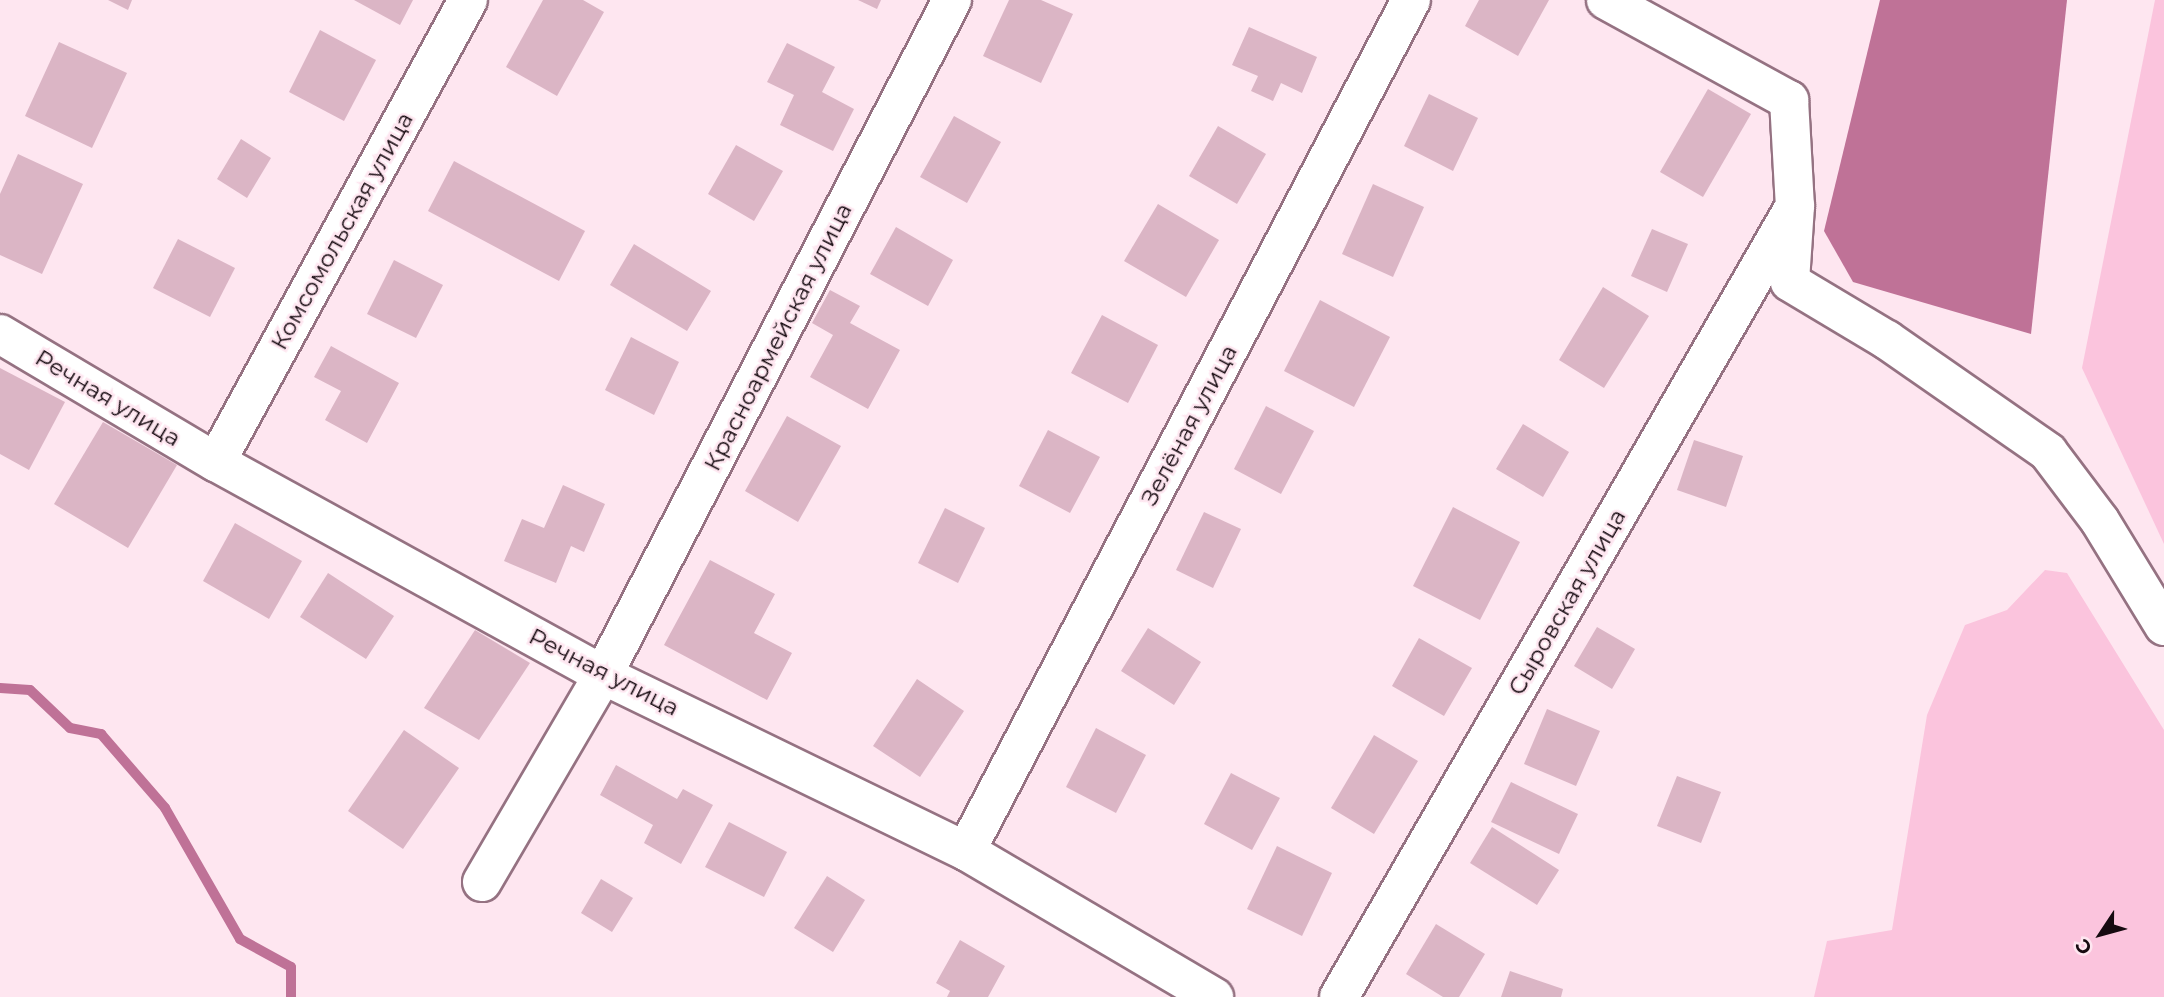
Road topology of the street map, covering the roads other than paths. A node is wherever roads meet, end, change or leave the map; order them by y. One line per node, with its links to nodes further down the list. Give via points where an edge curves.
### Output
1 (468, 0): 7 (street, Комсомольская улица)
2 (952, 0): 9 (street, Красноармейская улица)
3 (1410, 0): 10 (street, Зелёная улица)
4 (1606, 0): 5 (street, via 1790,100)
5 (1795, 206): 8 (street, via 1790,282 1887,340 2048,452 2100,522); 13 (street, Сыровская улица)
6 (0, 334): 7 (street, Речная улица)
7 (216, 461): 9 (street, Речная улица)
8 (2164, 626)
9 (603, 675): 10 (street, Речная улица); 11 (street, Красноармейская улица)
10 (967, 850): 12 (street, Речная улица)
11 (482, 882)
12 (1214, 997)
13 (1339, 997)

